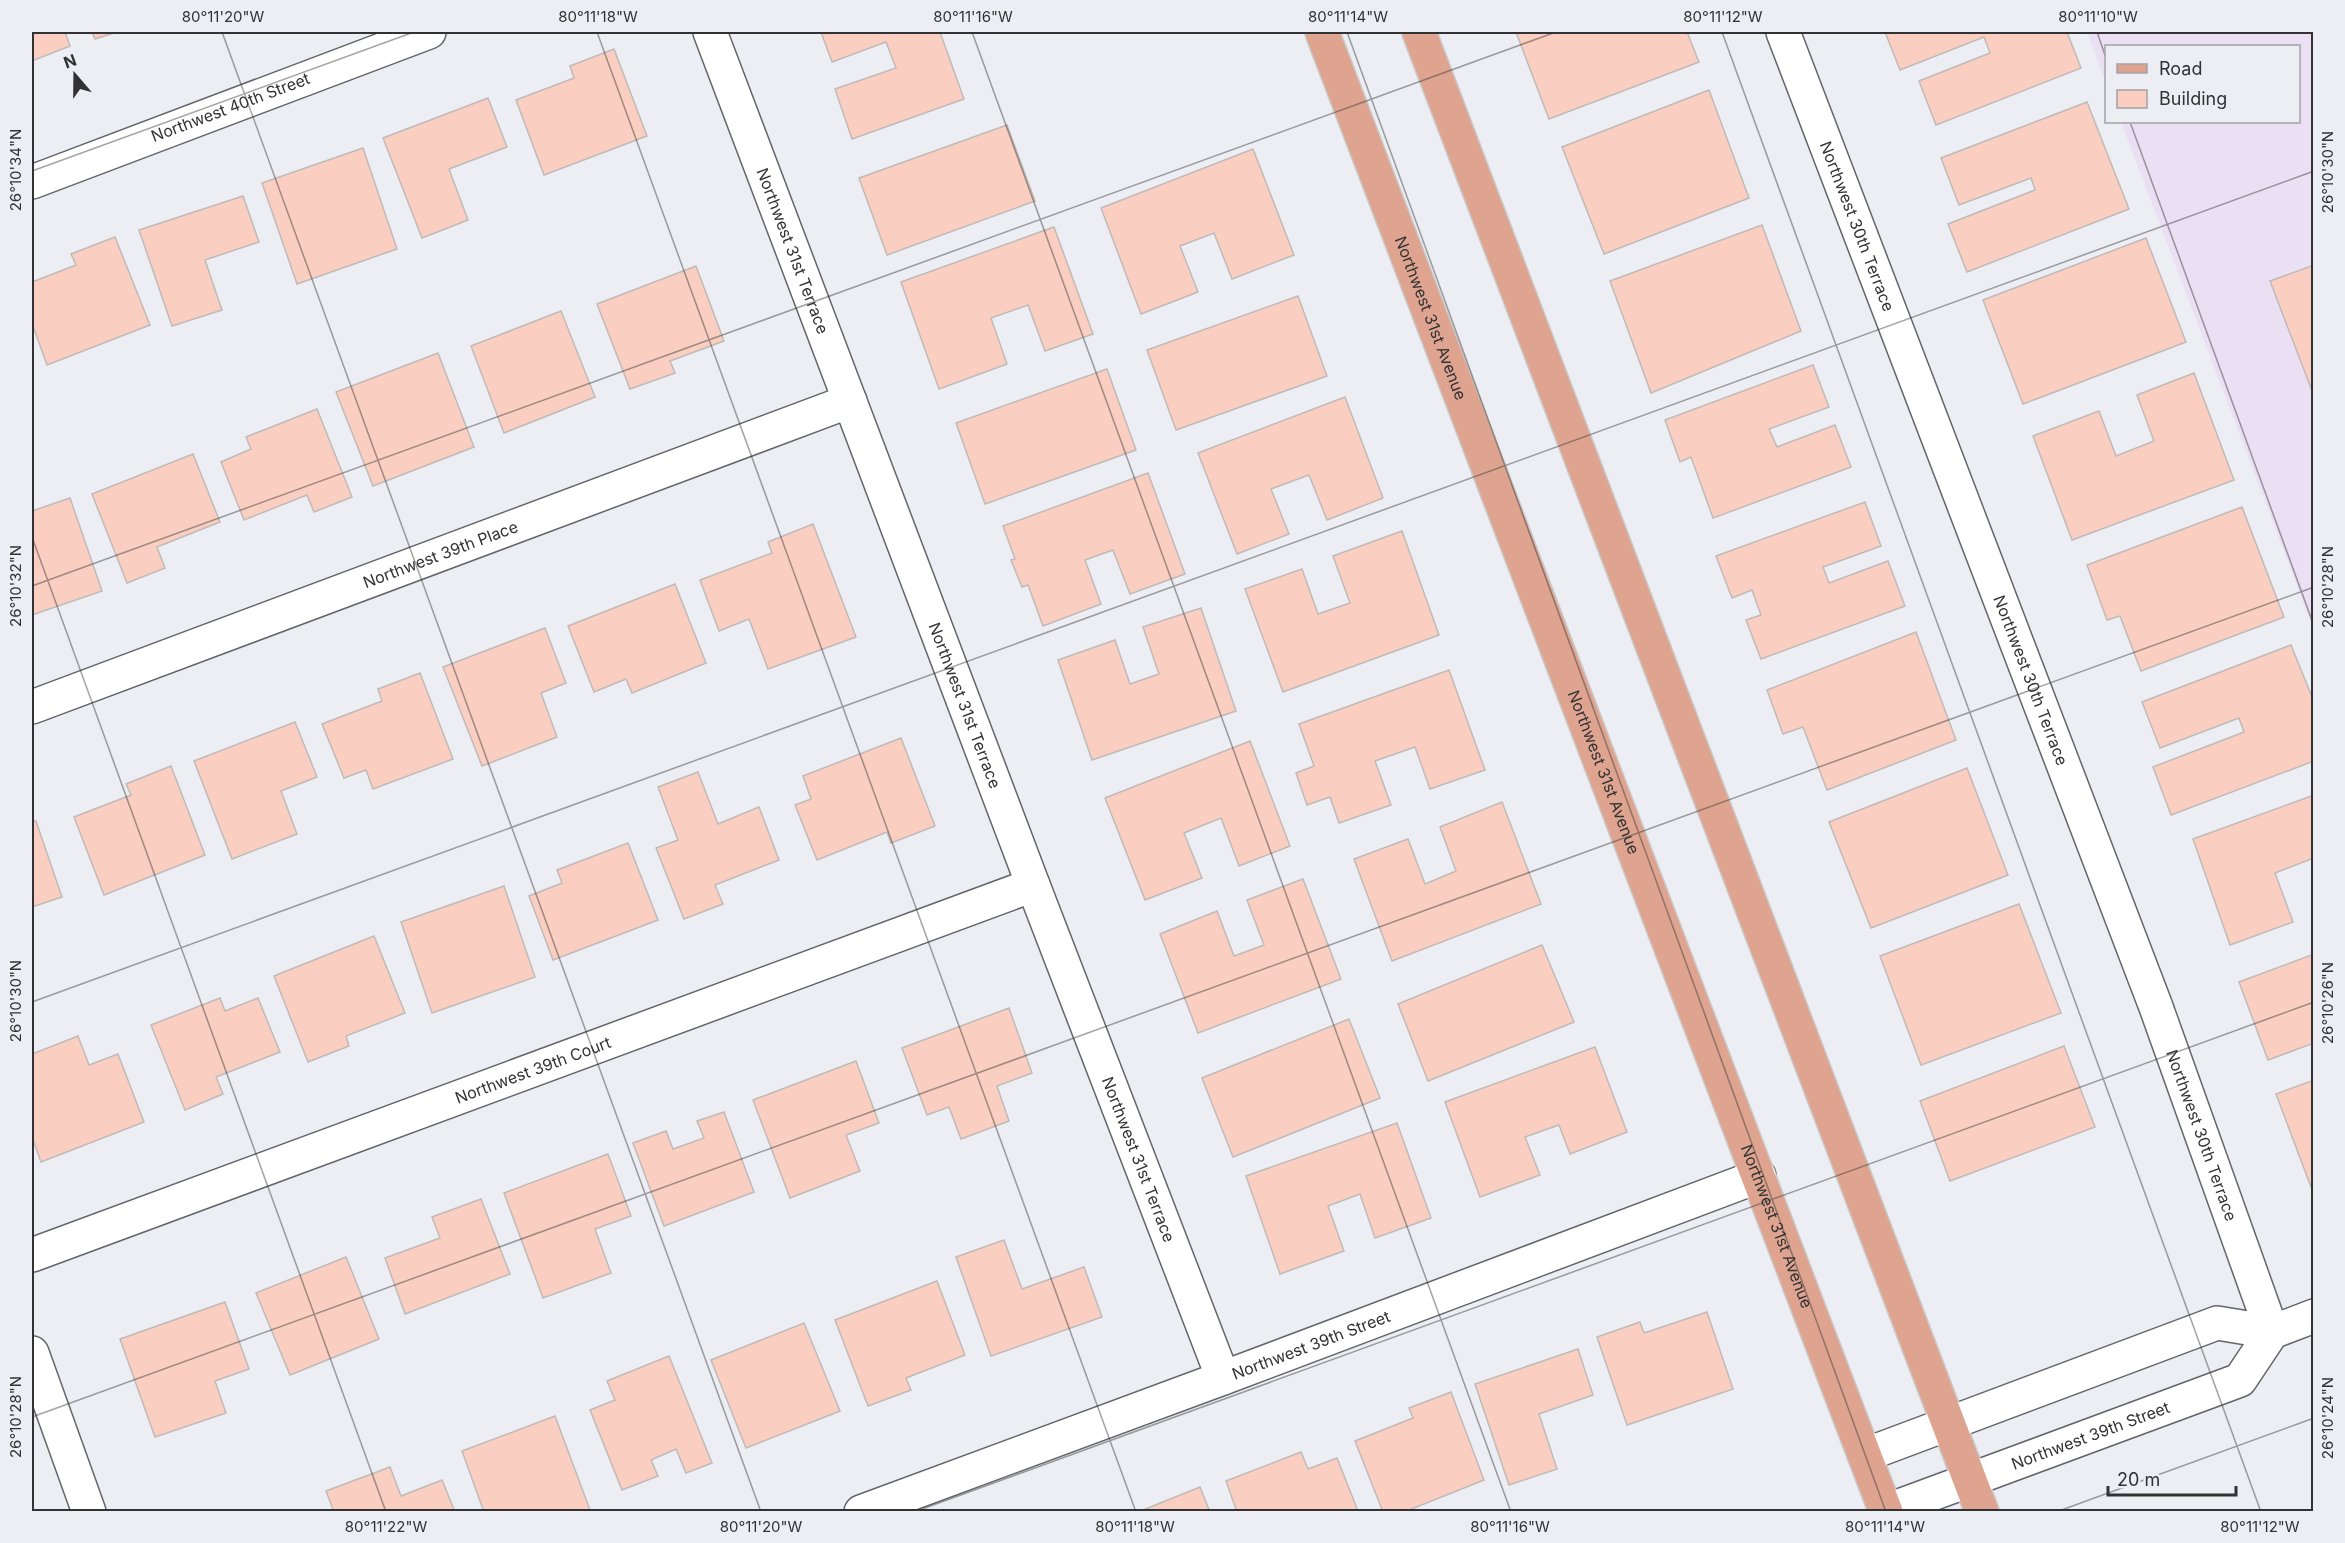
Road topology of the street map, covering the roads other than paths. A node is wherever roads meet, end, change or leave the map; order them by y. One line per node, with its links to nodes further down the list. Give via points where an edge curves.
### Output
1 (429, 32): 6 (street, Northwest 40th Street)
2 (710, 32): 7 (street, Northwest 31st Terrace)
3 (1322, 32): 10 (main road, Northwest 31st Avenue)
4 (1419, 32): 16 (main road)
5 (1783, 32): 13 (street, Northwest 30th Terrace, via 2156,1007)
6 (32, 183)
7 (850, 401): 8 (street, Northwest 39th Place); 9 (street, Northwest 31st Terrace)
8 (32, 707)
9 (1033, 885): 11 (street, Northwest 39th Court); 15 (street, Northwest 31st Terrace)
10 (1759, 1176): 15 (street, Northwest 39th Street); 17 (main road, Northwest 31st Avenue)
11 (32, 1255)
12 (2313, 1316): 13 (street)
13 (2272, 1332): 16 (street, via 2217,1323); 18 (street, Northwest 39th Street, via 2240,1380)
14 (32, 1353): 20 (street)
15 (1223, 1378): 21 (street, Northwest 39th Street)
16 (1949, 1424): 17 (street); 18 (main road)
17 (1865, 1455): 19 (main road, Northwest 31st Avenue)
18 (1970, 1480): 19 (street, Northwest 39th Street); 22 (main road)
19 (1886, 1511)
20 (89, 1512)
21 (861, 1512)
22 (1982, 1512)

